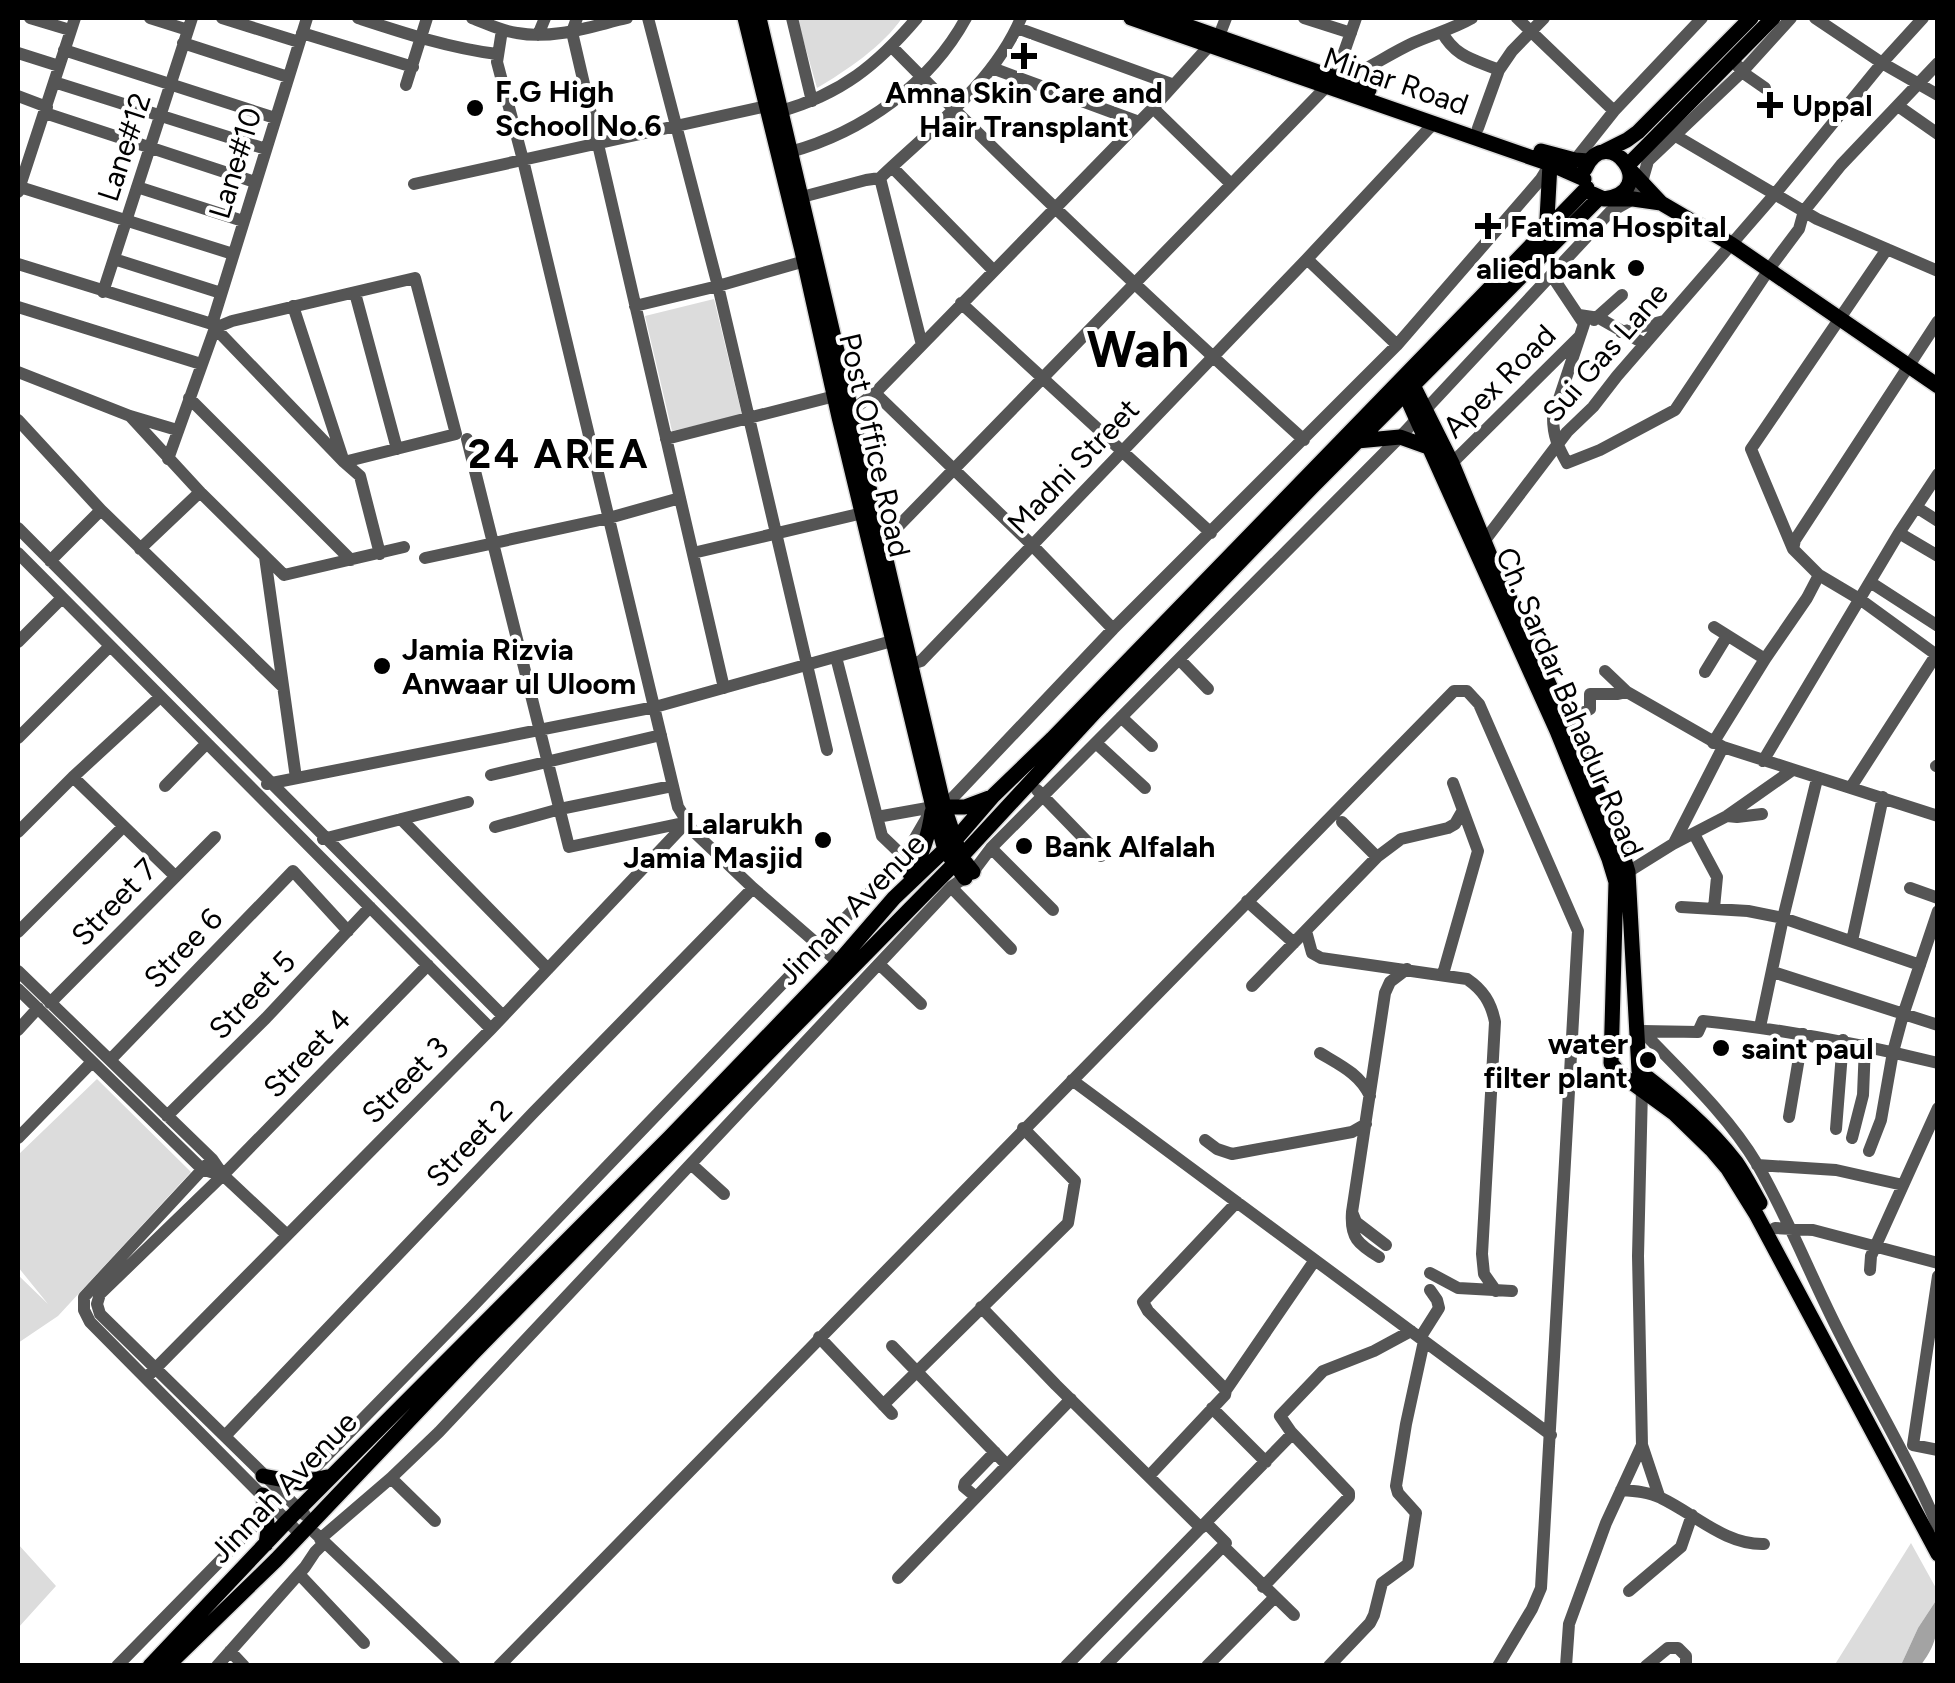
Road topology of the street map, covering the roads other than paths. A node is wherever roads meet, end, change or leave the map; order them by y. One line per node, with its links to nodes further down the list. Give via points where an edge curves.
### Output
1 (30, 18): 32 (street)
2 (150, 18): 33 (street)
3 (222, 18): 40 (street)
4 (307, 18): 40 (street, Lane#10)
5 (358, 18): 41 (street)
6 (427, 18): 41 (street)
7 (472, 18): 34 (street)
8 (544, 18): 39 (street)
9 (577, 18): 35 (street)
10 (627, 18): 35 (street)
11 (648, 18): 76 (street)
12 (744, 18): 68 (main road, Post Office Road)
13 (759, 18): 68 (main road, Post Office Road)
14 (792, 18): 65 (street)
15 (917, 18): 43 (street)
16 (966, 18): 55 (street)
17 (1132, 18): 42 (main road, Minar Road)
18 (1165, 18): 42 (main road, Minar Road)
19 (1226, 18): 42 (street)
20 (1304, 18): 38 (street)
21 (1356, 18): 38 (street)
22 (1472, 18): 36 (street)
23 (1516, 18): 37 (street)
24 (1544, 18): 37 (street)
25 (1702, 18): 71 (street)
26 (1751, 18): 86 (main road, via 1638,132)
27 (1773, 18): 50 (main road)
28 (1791, 18): 50 (street)
29 (1815, 18): 47 (street)
30 (1923, 18): 47 (street, Sui Gas Lane)
31 (1019, 23): 52 (street); 61 (street)
32 (72, 24): 44 (street)
33 (188, 30): 54 (street); 59 (street, Lane#12)
34 (502, 30): 39 (street); 46 (street)
35 (572, 32): 39 (street); 82 (street)
36 (1442, 32): 53 (street, via 1451,48); 56 (street)
37 (1530, 32): 53 (street); 71 (street)
38 (1351, 33): 56 (street)
39 (538, 35)
40 (301, 38): 51 (street); 54 (street, Lane#10)
41 (422, 38): 46 (street); 51 (street)
42 (1214, 41): 56 (main road, Minar Road); 61 (street)
43 (892, 47): 55 (street); 65 (street, via 864,72)
44 (64, 50): 49 (street); 59 (street)
45 (18, 53): 49 (street)
46 (497, 54): 87 (street)
47 (1882, 63): 58 (street); 99 (street, Sui Gas Lane)
48 (1938, 63): 58 (street)
49 (59, 66): 57 (street)
50 (1737, 66): 62 (street); 79 (street); 90 (main road)
51 (413, 68): 60 (street)
52 (992, 68): 67 (street); 74 (street)
53 (1499, 70): 77 (street)
54 (288, 77): 73 (street, Lane#10)
55 (922, 77): 67 (street); 85 (street, via 862,124)
56 (1335, 81): 75 (main road, Minar Road); 77 (main road, Minar Road); 95 (street)
57 (54, 82): 70 (street); 72 (street)
58 (1919, 83): 63 (street); 66 (street)
59 (170, 84): 72 (street, Lane#12); 73 (street)
60 (406, 85)
61 (1174, 85): 69 (street)
62 (1764, 88)
63 (1938, 95)
64 (18, 96): 70 (street)
65 (812, 101): 68 (street)
66 (1898, 106): 78 (street); 102 (street)
67 (954, 107): 89 (street); 101 (street)
68 (774, 108): 76 (street); 85 (main road, Post Office Road); 108 (main road, Post Office Road)
69 (1153, 108): 74 (street); 95 (street)
70 (46, 110): 81 (street); 83 (street)
71 (1614, 111): 86 (street)
72 (161, 114): 83 (street, Lane#12); 84 (street)
73 (275, 118): 84 (street, Lane#10)
74 (1139, 122): 101 (street)
75 (1434, 123): 88 (main road, Minar Road); 111 (street, Madni Street)
76 (677, 126): 82 (street); 118 (street)
77 (1478, 128): 86 (main road, Minar Road, via 1552,155)
78 (1938, 134)
79 (1676, 136): 98 (street, via 1648,161); 99 (street)
80 (18, 138): 81 (street)
81 (34, 144): 93 (street)
82 (598, 144): 87 (street); 125 (street)
83 (150, 147): 92 (street); 96 (street, Lane#12)
84 (266, 149): 92 (street, Lane#10)
85 (790, 152): 100 (main road, Post Office Road)
86 (1589, 158): 90 (main road, Minar Road, via 1617,154); 97 (main road)
87 (523, 160): 94 (street); 172 (street)
88 (1550, 164): 97 (main road, Minar Road); 105 (main road); 136 (street)
89 (892, 167): 91 (street); 113 (street)
90 (1629, 167): 97 (main road, via 1630,181 1616,198); 98 (main road)
91 (880, 178): 100 (street); 135 (street)
92 (255, 182): 104 (street, Lane#10)
93 (19, 184): 103 (street)
94 (414, 184)
95 (1231, 184): 117 (street)
96 (137, 187): 103 (street, Lane#12); 104 (street)
97 (1594, 191): 98 (main road); 105 (main road, Jinnah Avenue); 142 (main road, Jinnah Avenue)
98 (1637, 191): 106 (main road); 116 (street)
99 (1776, 194): 102 (street); 106 (street, Sui Gas Lane)
100 (802, 197): 108 (main road, Post Office Road)
101 (1056, 208): 113 (street); 117 (street)
102 (1804, 212): 107 (street); 114 (street, via 1800,229)
103 (126, 221): 109 (street); 110 (street, Lane#12)
104 (243, 221): 109 (street, Lane#10)
105 (1543, 235): 142 (main road, Jinnah Avenue)
106 (1731, 244): 114 (main road); 130 (street, Sui Gas Lane)
107 (1887, 249): 115 (street); 128 (street)
108 (807, 253): 118 (street); 145 (main road, Post Office Road); 147 (main road, Post Office Road)
109 (233, 254): 121 (street, Lane#10)
110 (114, 259): 119 (street, Lane#12); 121 (street)
111 (1307, 259): 136 (street); 137 (street, Madni Street)
112 (18, 264): 119 (street)
113 (994, 270): 123 (street)
114 (1768, 270): 128 (main road); 158 (street, via 1675,410 1567,463)
115 (1938, 271)
116 (1552, 276): 131 (street); 148 (street)
117 (1134, 282): 137 (street); 141 (street)
118 (718, 286): 125 (street); 150 (street)
119 (103, 292): 132 (street)
120 (355, 292): 124 (street); 159 (street); 159 (street, via 415,278 456,434)
121 (221, 293): 132 (street, Lane#10)
122 (1622, 295): 127 (street)
123 (961, 303): 135 (street); 141 (street)
124 (293, 306): 132 (street); 163 (street)
125 (635, 306): 155 (street)
126 (18, 307): 138 (street)
127 (1599, 318): 131 (street); 133 (street)
128 (1839, 319): 139 (main road); 182 (street, via 1750,449)
129 (1938, 320): 139 (street)
130 (1666, 321): 133 (street); 134 (street, Sui Gas Lane)
131 (1582, 324): 158 (street, via 1554,410); 164 (street, Apex Road)
132 (214, 326): 138 (street, Lane#10); 163 (street)
133 (1621, 332): 134 (street)
134 (1646, 344): 158 (street, Sui Gas Lane)
135 (922, 345): 144 (street)
136 (1397, 346): 156 (street)
137 (1212, 357): 156 (street); 161 (street, Madni Street)
138 (201, 364): 146 (street, Lane#10)
139 (1907, 366): 143 (main road); 182 (street)
140 (18, 372): 149 (street)
141 (1041, 378): 161 (street); 165 (street)
142 (1406, 383): 148 (main road, Ch. Sardar Bahadur Road); 157 (main road, Jinnah Avenue); 245 (main road, Jinnah Avenue)
143 (1938, 386)
144 (875, 393): 147 (street); 165 (street)
145 (835, 396): 147 (main road, Post Office Road); 150 (street)
146 (189, 398): 152 (street, Lane#10); 191 (street)
147 (845, 415): 171 (main road, Post Office Road); 178 (main road, Post Office Road)
148 (1420, 415): 153 (street); 160 (main road, Ch. Sardar Bahadur Road); 164 (main road, Ch. Sardar Bahadur Road)
149 (130, 416): 152 (street); 162 (street)
150 (750, 417): 155 (street); 175 (street)
151 (18, 420): 170 (street)
152 (177, 430): 162 (street, Lane#10)
153 (1400, 438): 157 (main road); 160 (main road); 208 (street)
154 (467, 439): 179 (street)
155 (666, 439): 168 (street)
156 (1304, 440): 176 (street)
157 (1357, 442): 237 (main road, Jinnah Avenue)
158 (1557, 445): 184 (street, Sui Gas Lane)
159 (397, 448): 163 (street)
160 (1428, 448): 184 (main road, Ch. Sardar Bahadur Road)
161 (1122, 452): 176 (street); 180 (street, Madni Street)
162 (168, 459): 167 (street)
163 (344, 462): 186 (street, via 360,476)
164 (1452, 463): 184 (main road, Ch. Sardar Bahadur Road)
165 (954, 471): 178 (street); 180 (street)
166 (1938, 474): 169 (street)
167 (200, 492): 183 (street); 188 (street)
168 (680, 498): 172 (street); 187 (street)
169 (1916, 507): 173 (street); 177 (street)
170 (101, 510): 183 (street); 192 (street)
171 (863, 513): 175 (street); 203 (main road, Post Office Road)
172 (609, 518): 179 (street); 219 (street)
173 (1938, 521)
174 (18, 528): 192 (street)
175 (776, 533): 187 (street); 210 (street)
176 (1211, 533): 201 (street)
177 (1899, 533): 189 (street); 196 (street)
178 (882, 542): 211 (main road, Post Office Road)
179 (492, 544): 190 (street); 222 (street)
180 (1032, 545): 201 (street); 211 (street, Madni Street, via 921,662)
181 (404, 547): 186 (street)
182 (1793, 548): 193 (street)
183 (140, 549): 214 (street)
184 (1484, 550): 221 (main road, Ch. Sardar Bahadur Road); 326 (main road, Ch. Sardar Bahadur Road, via 1616,882 1611,1063)
185 (18, 553): 197 (street)
186 (380, 554): 191 (street)
187 (693, 554): 215 (street)
188 (265, 556): 194 (street); 195 (street)
189 (1938, 556)
190 (425, 558)
191 (352, 560): 194 (street)
192 (50, 561): 238 (street)
193 (1819, 574): 198 (street); 209 (street)
194 (284, 575): 195 (street)
195 (269, 579): 214 (street)
196 (1870, 582): 198 (street); 199 (street)
197 (62, 598): 204 (street); 205 (street)
198 (1860, 600): 206 (street); 231 (street)
199 (1938, 626)
200 (1714, 627): 202 (street)
201 (1112, 630): 249 (street)
202 (1728, 636): 209 (street); 213 (street)
203 (892, 641): 207 (street); 211 (main road, Post Office Road)
204 (18, 642)
205 (110, 646): 218 (street); 224 (street)
206 (1937, 654): 242 (street)
207 (836, 656): 210 (street); 255 (street)
208 (1179, 659): 216 (street); 220 (street)
209 (1765, 659): 227 (street)
210 (808, 665): 215 (street); 229 (street)
211 (905, 666): 249 (main road, Post Office Road)
212 (1605, 670): 217 (street)
213 (1706, 672)
214 (283, 687): 235 (street)
215 (724, 688): 219 (street)
216 (1208, 689)
217 (1628, 692): 221 (street, via 1590,694 1590,709); 227 (street)
218 (160, 696): 225 (street); 234 (street)
219 (655, 707): 222 (street); 223 (street)
220 (1121, 717): 226 (street); 228 (street)
221 (1566, 722): 273 (main road, Ch. Sardar Bahadur Road)
222 (541, 728): 230 (street); 235 (street)
223 (660, 735): 230 (street); 241 (street)
224 (18, 738)
225 (207, 743): 240 (street); 244 (street)
226 (1096, 743): 243 (street); 246 (street)
227 (1718, 745): 231 (street); 267 (street)
228 (1152, 746)
229 (827, 750)
230 (549, 762): 233 (street); 250 (street)
231 (1763, 762): 232 (street)
232 (1792, 771): 236 (street); 253 (street)
233 (491, 775)
234 (73, 777): 259 (street); 262 (street)
235 (296, 778): 238 (street)
236 (1817, 778): 242 (street); 288 (street)
237 (1030, 782): 246 (street); 261 (main road, Jinnah Avenue)
238 (271, 783): 244 (street); 265 (street)
239 (1453, 783): 251 (street)
240 (165, 786)
241 (672, 786): 250 (street); 257 (street)
242 (1851, 787): 247 (street)
243 (1145, 788)
244 (252, 789): 266 (street)
245 (994, 796): 249 (main road); 269 (main road, Jinnah Avenue)
246 (1042, 796): 268 (street); 270 (street)
247 (1884, 798): 254 (street); 292 (street)
248 (468, 802): 256 (street)
249 (939, 808): 255 (street); 269 (main road, Post Office Road); 271 (street); 279 (main road, via 920,858)
250 (560, 809): 257 (street, via 569,847); 260 (street)
251 (1463, 810): 272 (street, via 1448,828 1401,840); 304 (street, via 1478,851)
252 (1762, 814): 253 (street)
253 (1726, 816): 263 (street)
254 (1938, 816)
255 (876, 817): 271 (street, via 882,836)
256 (401, 819): 265 (street); 300 (street)
257 (686, 822): 277 (street); 300 (street, Street 3)
258 (1342, 822): 272 (street)
259 (123, 827): 275 (street); 291 (street)
260 (495, 827)
261 (984, 830): 269 (main road, Jinnah Avenue); 274 (street)
262 (18, 832)
263 (1694, 834): 267 (street); 285 (street, via 1717,877)
264 (215, 837): 275 (street, Street 7)
265 (326, 838): 266 (street); 310 (street)
266 (306, 843): 284 (street)
267 (1673, 844): 273 (street)
268 (991, 848): 274 (street); 286 (street)
269 (953, 853): 274 (main road, Post Office Road); 276 (main road, Jinnah Avenue); 279 (main road, Jinnah Avenue)
270 (1101, 856)
271 (904, 857): 294 (street)
272 (1376, 857): 290 (street)
273 (1628, 872): 315 (main road, Ch. Sardar Bahadur Road)
274 (967, 874): 281 (street); 295 (street)
275 (175, 876): 308 (street, Street 7)
276 (929, 887): 281 (street); 391 (main road, Jinnah Avenue)
277 (753, 888): 294 (street); 369 (street, Street 2)
278 (1910, 888): 280 (street)
279 (894, 898): 296 (main road, Jinnah Avenue)
280 (1938, 898)
281 (941, 900): 297 (street)
282 (1247, 900): 293 (street); 325 (street); 368 (street, via 1454,690 1479,704 1578,930)
283 (1681, 906): 285 (street)
284 (370, 908): 289 (street, Street 5); 299 (street)
285 (1714, 908): 288 (street)
286 (1053, 910)
287 (1938, 911): 298 (street)
288 (1783, 918): 292 (street); 303 (street)
289 (348, 931): 321 (street, Stree 6, via 292,872); 329 (street, Street 5)
290 (1306, 931): 293 (street); 301 (street, via 1312,954 1321,958)
291 (18, 932)
292 (1852, 941): 298 (street)
293 (1294, 943): 305 (street)
294 (820, 946): 296 (street); 380 (street)
295 (1011, 949)
296 (838, 962): 378 (main road, Jinnah Avenue)
297 (880, 965): 307 (street); 339 (street)
298 (1920, 965): 309 (street)
299 (428, 966): 313 (street); 341 (street, Street 4)
300 (548, 969): 310 (street, Street 3)
301 (1407, 969): 304 (street); 327 (street, via 1385,993)
302 (18, 971): 308 (street)
303 (1772, 972): 309 (street); 312 (street)
304 (1443, 974): 355 (street, via 1477,986 1495,1022 1482,1254 1484,1274)
305 (1252, 986)
306 (18, 989): 308 (street)
307 (921, 1004)
308 (44, 1006): 314 (street, Street 7); 321 (street); 322 (street)
309 (1903, 1015): 311 (street); 319 (street)
310 (503, 1016): 313 (street, Street 3)
311 (1938, 1025)
312 (1760, 1027): 315 (street, via 1703,1021 1698,1032); 316 (street)
313 (491, 1029): 346 (street, Street 3)
314 (18, 1030)
315 (1640, 1031): 324 (main road, Ch. Sardar Bahadur Road); 340 (street, via 1718,1110)
316 (1803, 1034): 317 (street); 330 (street)
317 (1844, 1040): 318 (street); 333 (street)
318 (1865, 1046): 319 (street); 335 (street, via 1863,1096)
319 (1893, 1052): 323 (street); 337 (street, via 1881,1120)
320 (1320, 1053): 327 (street, via 1357,1076)
321 (110, 1060): 329 (street)
322 (92, 1062): 334 (street); 338 (street)
323 (1938, 1063)
324 (1639, 1071): 326 (main road, Ch. Sardar Bahadur Road); 345 (main road, via 1719,1143)
325 (1072, 1080): 332 (street); 344 (street)
326 (1642, 1089): 370 (street); 397 (main road, Ch. Sardar Bahadur Road, via 1728,1170)
327 (1370, 1096): 331 (street)
328 (1938, 1108): 342 (street)
329 (167, 1116): 338 (street)
330 (1789, 1116)
331 (1366, 1124): 336 (street, via 1232,1154); 348 (street, via 1352,1212)
332 (1024, 1128): 357 (street, via 1075,1181 1068,1223); 358 (street)
333 (1836, 1129)
334 (18, 1138)
335 (1852, 1138)
336 (1205, 1140)
337 (1868, 1150)
338 (207, 1164): 341 (street); 363 (street, via 84,1298 90,1322)
339 (691, 1164): 343 (street); 379 (street)
340 (1757, 1165): 342 (street, via 1836,1170); 345 (street)
341 (222, 1175): 346 (street); 363 (street, Street 4, via 100,1294 100,1314)
342 (1903, 1186): 347 (street)
343 (724, 1194)
344 (1237, 1202): 349 (street); 364 (street, via 1142,1302)
345 (1782, 1228): 347 (street); 372 (street, via 1800,1248 1839,1333); 392 (main road)
346 (286, 1235): 363 (street, Street 3)
347 (1876, 1248): 350 (street); 351 (street)
348 (1383, 1251)
349 (1316, 1260): 359 (street); 364 (street)
350 (1938, 1263)
351 (1870, 1270)
352 (1430, 1273): 355 (street, via 1458,1288)
353 (1938, 1276): 361 (street)
354 (1430, 1290): 359 (street, via 1439,1308)
355 (1496, 1291): 356 (street)
356 (1512, 1292)
357 (982, 1307): 362 (street); 365 (street)
358 (819, 1337): 362 (street, via 887,1410); 412 (street)
359 (1418, 1337): 367 (street, via 1324,1371 1280,1416); 368 (street); 416 (street, via 1396,1486 1416,1514 1408,1564 1382,1583 1370,1622)
360 (892, 1346): 362 (street)
361 (1932, 1354): 372 (street)
362 (916, 1369): 373 (street)
363 (151, 1373): 369 (street); 382 (street)
364 (1226, 1390): 366 (street)
365 (1071, 1399): 375 (street); 376 (street)
366 (1212, 1408): 374 (street); 376 (street)
367 (1292, 1434): 374 (street); 400 (street, via 1350,1493)
368 (1551, 1435): 417 (street, via 1542,1588)
369 (225, 1436): 377 (street)
370 (1642, 1445): 381 (street); 383 (street)
371 (1938, 1450): 372 (street)
372 (1909, 1451): 385 (street)
373 (995, 1452): 375 (street); 384 (street, via 965,1483)
374 (1266, 1462): 390 (street)
375 (1007, 1465): 384 (street)
376 (1150, 1475): 390 (street)
377 (263, 1476): 380 (main road); 387 (street)
378 (330, 1476): 380 (main road); 387 (main road, Jinnah Avenue)
379 (391, 1478): 389 (street); 393 (street)
380 (300, 1483)
381 (1621, 1490): 383 (street); 418 (street, via 1569,1624)
382 (263, 1496): 386 (main road); 387 (street)
383 (1659, 1496): 388 (street)
384 (976, 1498): 399 (street)
385 (1934, 1511): 392 (street)
386 (266, 1512): 394 (main road); 406 (street)
387 (293, 1515): 391 (street); 394 (main road, Jinnah Avenue)
388 (1692, 1515): 395 (street, via 1740,1542); 401 (street, via 1681,1547)
389 (435, 1521)
390 (1203, 1525): 396 (street); 413 (street)
391 (306, 1527): 393 (street); 408 (main road, Jinnah Avenue)
392 (1938, 1530)
393 (322, 1541): 398 (street); 411 (street)
394 (266, 1544): 407 (main road, Jinnah Avenue)
395 (1764, 1544)
396 (1223, 1546): 400 (street); 414 (street)
397 (1938, 1554)
398 (299, 1574): 404 (street); 405 (street)
399 (898, 1578)
400 (1263, 1587): 402 (street)
401 (1629, 1591)
402 (1275, 1597): 403 (street); 415 (street)
403 (1294, 1615)
404 (364, 1644)
405 (230, 1651): 409 (street); 410 (street)
406 (117, 1666)
407 (150, 1666)
408 (167, 1666)
409 (217, 1666)
410 (244, 1666)
411 (455, 1666)
412 (499, 1666)
413 (1066, 1666)
414 (1105, 1666)
415 (1207, 1666)
416 (1329, 1666)
417 (1498, 1666)
418 (1566, 1666)
419 (1646, 1666): 420 (street, via 1668,1648 1678,1648)
420 (1686, 1666)

